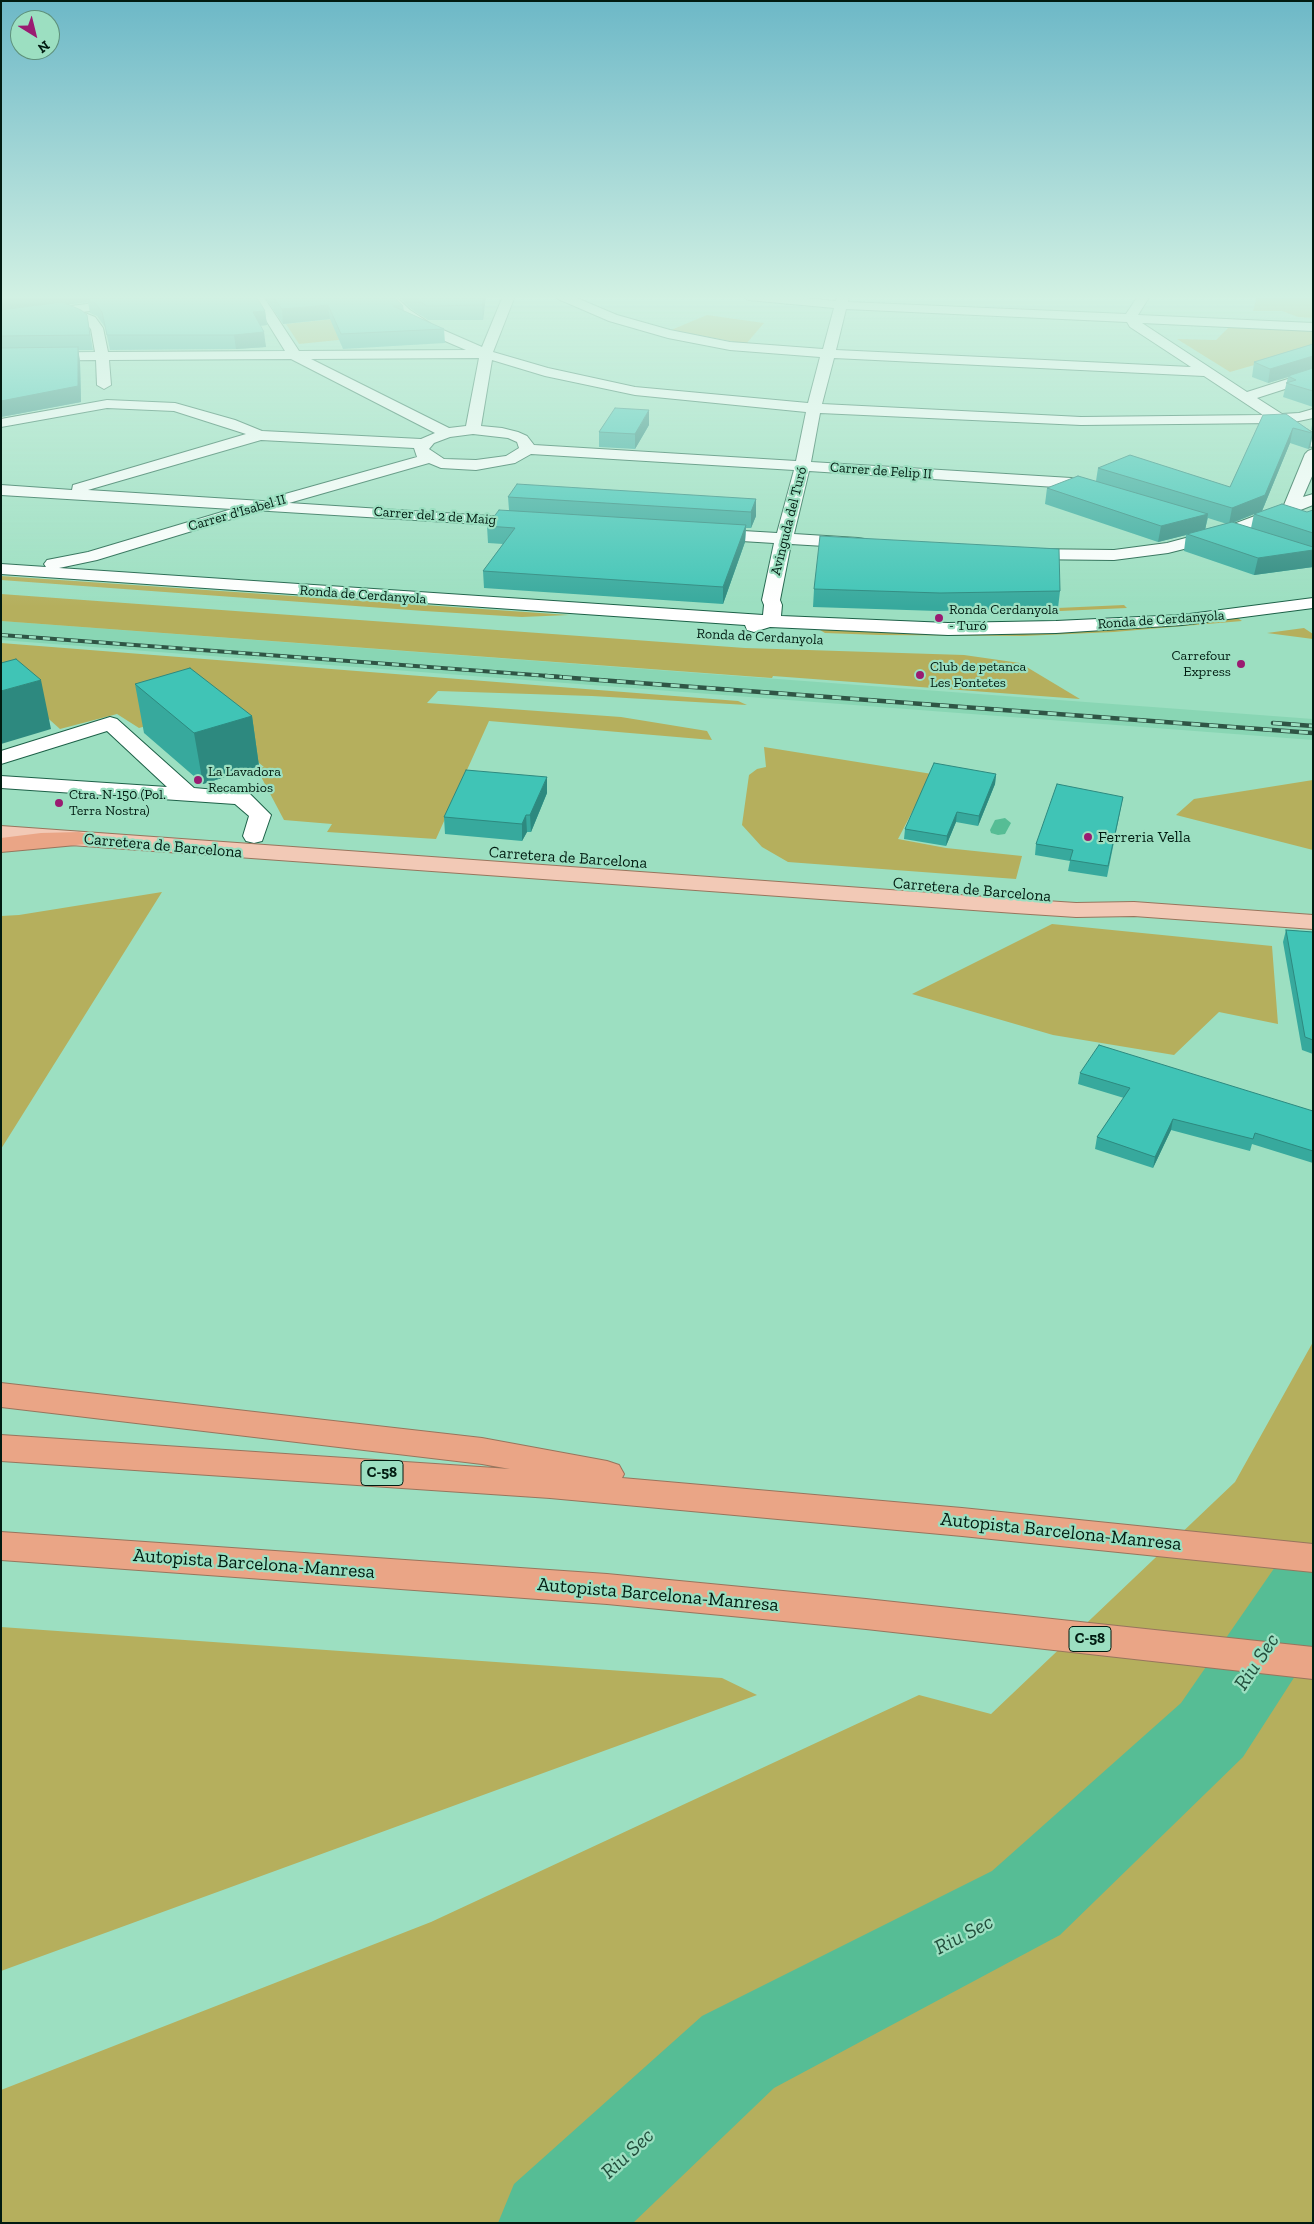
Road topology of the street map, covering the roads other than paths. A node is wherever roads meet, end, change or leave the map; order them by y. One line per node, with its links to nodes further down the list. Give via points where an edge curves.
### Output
1 (381, 400): 11 (street)
2 (478, 400): 10 (street)
3 (728, 400): 6 (street)
4 (816, 400): 6 (street, Avinguda del Turó)
5 (1250, 400): 8 (street)
6 (814, 408): 8 (street, via 1081,421); 17 (street, Avinguda del Turó)
7 (1313, 413): 8 (street)
8 (1279, 419): 13 (street, via 1309,437)
9 (1, 423): 12 (street, via 116,404 175,407)
10 (473, 430): 11 (street); 14 (street, via 513,435 526,444)
11 (447, 433): 15 (street, Carrer d'Isabel II, via 429,440)
12 (260, 435): 15 (street); 20 (street)
13 (1313, 443)
14 (527, 449): 15 (street, via 521,455 494,464 458,465); 17 (street, Carrer de Felip II)
15 (426, 451): 22 (street, Carrer d'Isabel II)
16 (1313, 454): 23 (street)
17 (803, 466): 19 (street, Carrer de Felip II, via 1071,483); 28 (street, Avinguda del Turó)
18 (1, 490): 20 (street, Carrer del 2 de Maig)
19 (1107, 492)
20 (59, 494): 22 (street, Carrer del 2 de Maig)
21 (1313, 499): 23 (street)
22 (263, 505): 24 (street, Carrer del 2 de Maig); 32 (street, Carrer d'Isabel II)
23 (1291, 508): 26 (street)
24 (548, 523)
25 (1203, 523): 26 (street)
26 (1229, 532): 29 (street); 31 (street, via 1168,548 1114,555)
27 (694, 533): 28 (street)
28 (784, 538): 30 (street); 36 (street, Avinguda del Turó)
29 (1255, 541)
30 (878, 545)
31 (1006, 553)
32 (91, 556): 33 (street, Carrer d'Isabel II); 34 (street, via 90,567 95,571)
33 (10, 570): 34 (street, Ronda de Cerdanyola)
34 (124, 578): 36 (street, Ronda de Cerdanyola, via 724,619)
35 (1, 583): 38 (street, Ronda de Cerdanyola)
36 (767, 613): 37 (street, Ronda de Cerdanyola, via 948,629 1182,620 1275,610); 38 (street, Ronda de Cerdanyola, via 760,625 736,629 568,618); 39 (street, Ronda de Cerdanyola, via 788,632)
37 (1310, 614): 39 (street, Ronda de Cerdanyola, via 1195,633)
38 (525, 621): 39 (street, Ronda de Cerdanyola, via 841,642)
39 (966, 642)
40 (1, 758): 42 (street, via 110,723)
41 (1, 782): 42 (street)
42 (189, 795): 47 (street, via 241,798 260,815)
43 (1, 817): 44 (main road, Carretera de Barcelona)
44 (34, 820): 45 (main road); 47 (main road, Carretera de Barcelona)
45 (1, 822)
46 (1, 833): 48 (main road, Carretera de Barcelona)
47 (254, 836): 50 (main road, Carretera de Barcelona)
48 (80, 839): 49 (highway); 51 (main road, Carretera de Barcelona)
49 (1, 845)
50 (717, 869): 51 (main road, via 687,876 644,874); 52 (main road, via 741,878 830,888); 53 (main road, Carretera de Barcelona, via 1076,898)
51 (603, 878): 52 (main road, Carretera de Barcelona)
52 (856, 895): 53 (main road, Carretera de Barcelona, via 1076,910)
53 (1134, 909): 54 (main road, Carretera de Barcelona)
54 (1313, 922)
55 (1, 1395): 57 (highway, via 482,1451)
56 (1, 1448): 57 (highway, Autopista Barcelona-Manresa / C-58, via 364,1471)
57 (763, 1503): 59 (highway, Autopista Barcelona-Manresa / C-58)
58 (1, 1546): 60 (highway, Autopista Barcelona-Manresa / C-58, via 607,1590 866,1614)
59 (1313, 1558)
60 (1313, 1663)

